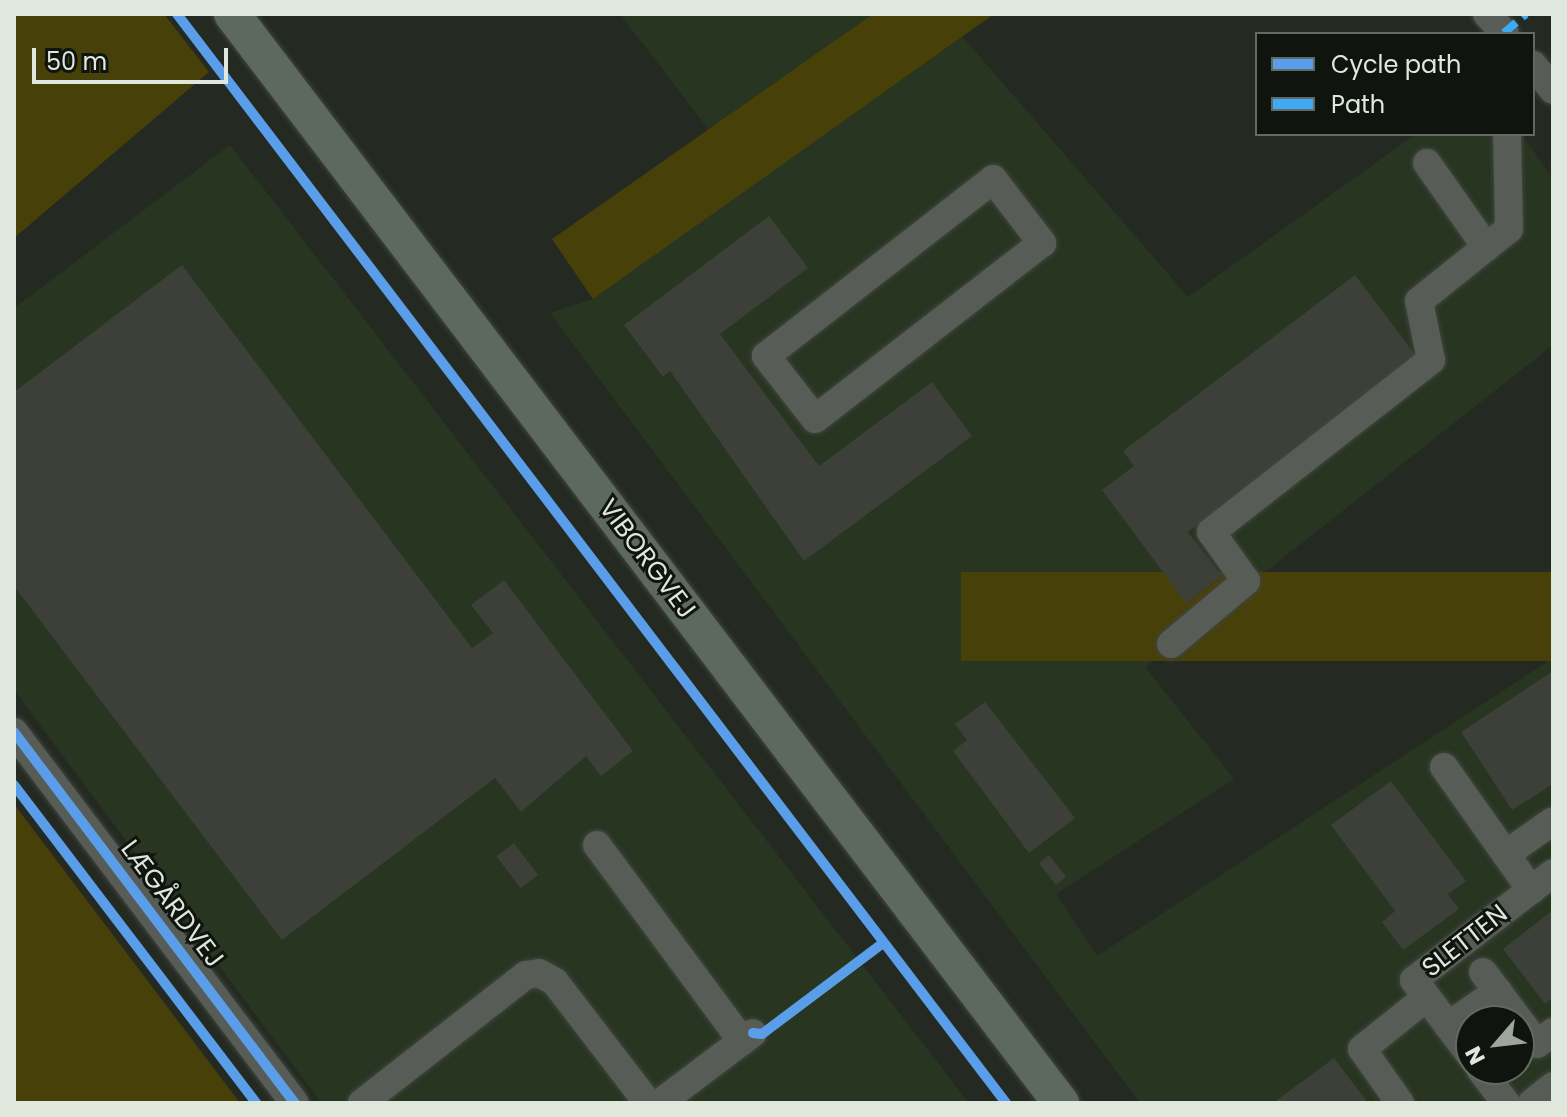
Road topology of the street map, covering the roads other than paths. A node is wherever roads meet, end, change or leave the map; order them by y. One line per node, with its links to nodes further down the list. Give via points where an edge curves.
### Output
1 (232, 14): 27 (main road, VIBORGVEJ)
2 (1487, 14): 3 (street)
3 (1503, 32)
4 (1535, 68): 5 (street)
5 (1553, 90)
6 (1507, 136): 8 (street, via 1509,229)
7 (1427, 163): 8 (street)
8 (1486, 247): 10 (street, via 1419,301 1431,360 1211,532 1246,581)
9 (815, 419): 9 (street, via 1042,243 993,179 766,356)
10 (1171, 644)
11 (14, 732): 23 (street, LÆGÅRDVEJ)
12 (1444, 767): 15 (street)
13 (1553, 821): 15 (street)
14 (597, 845): 26 (street, via 748,1037)
15 (1506, 854): 16 (street)
16 (1542, 882): 17 (street, SLETTEN, via 1414,980)
17 (1427, 997): 18 (street, SLETTEN); 28 (street, via 1362,1049)
18 (1448, 1026): 19 (street, via 1491,982 1537,1044); 20 (street, SLETTEN)
19 (1553, 1032)
20 (1455, 1035)
21 (1492, 1085): 29 (street)
22 (1553, 1086): 30 (street)
23 (295, 1103)
24 (362, 1103): 25 (street, via 526,975 539,973 555,982)
25 (648, 1103)
26 (660, 1103)
27 (1061, 1103)
28 (1400, 1103)
29 (1506, 1103)
30 (1532, 1103)

